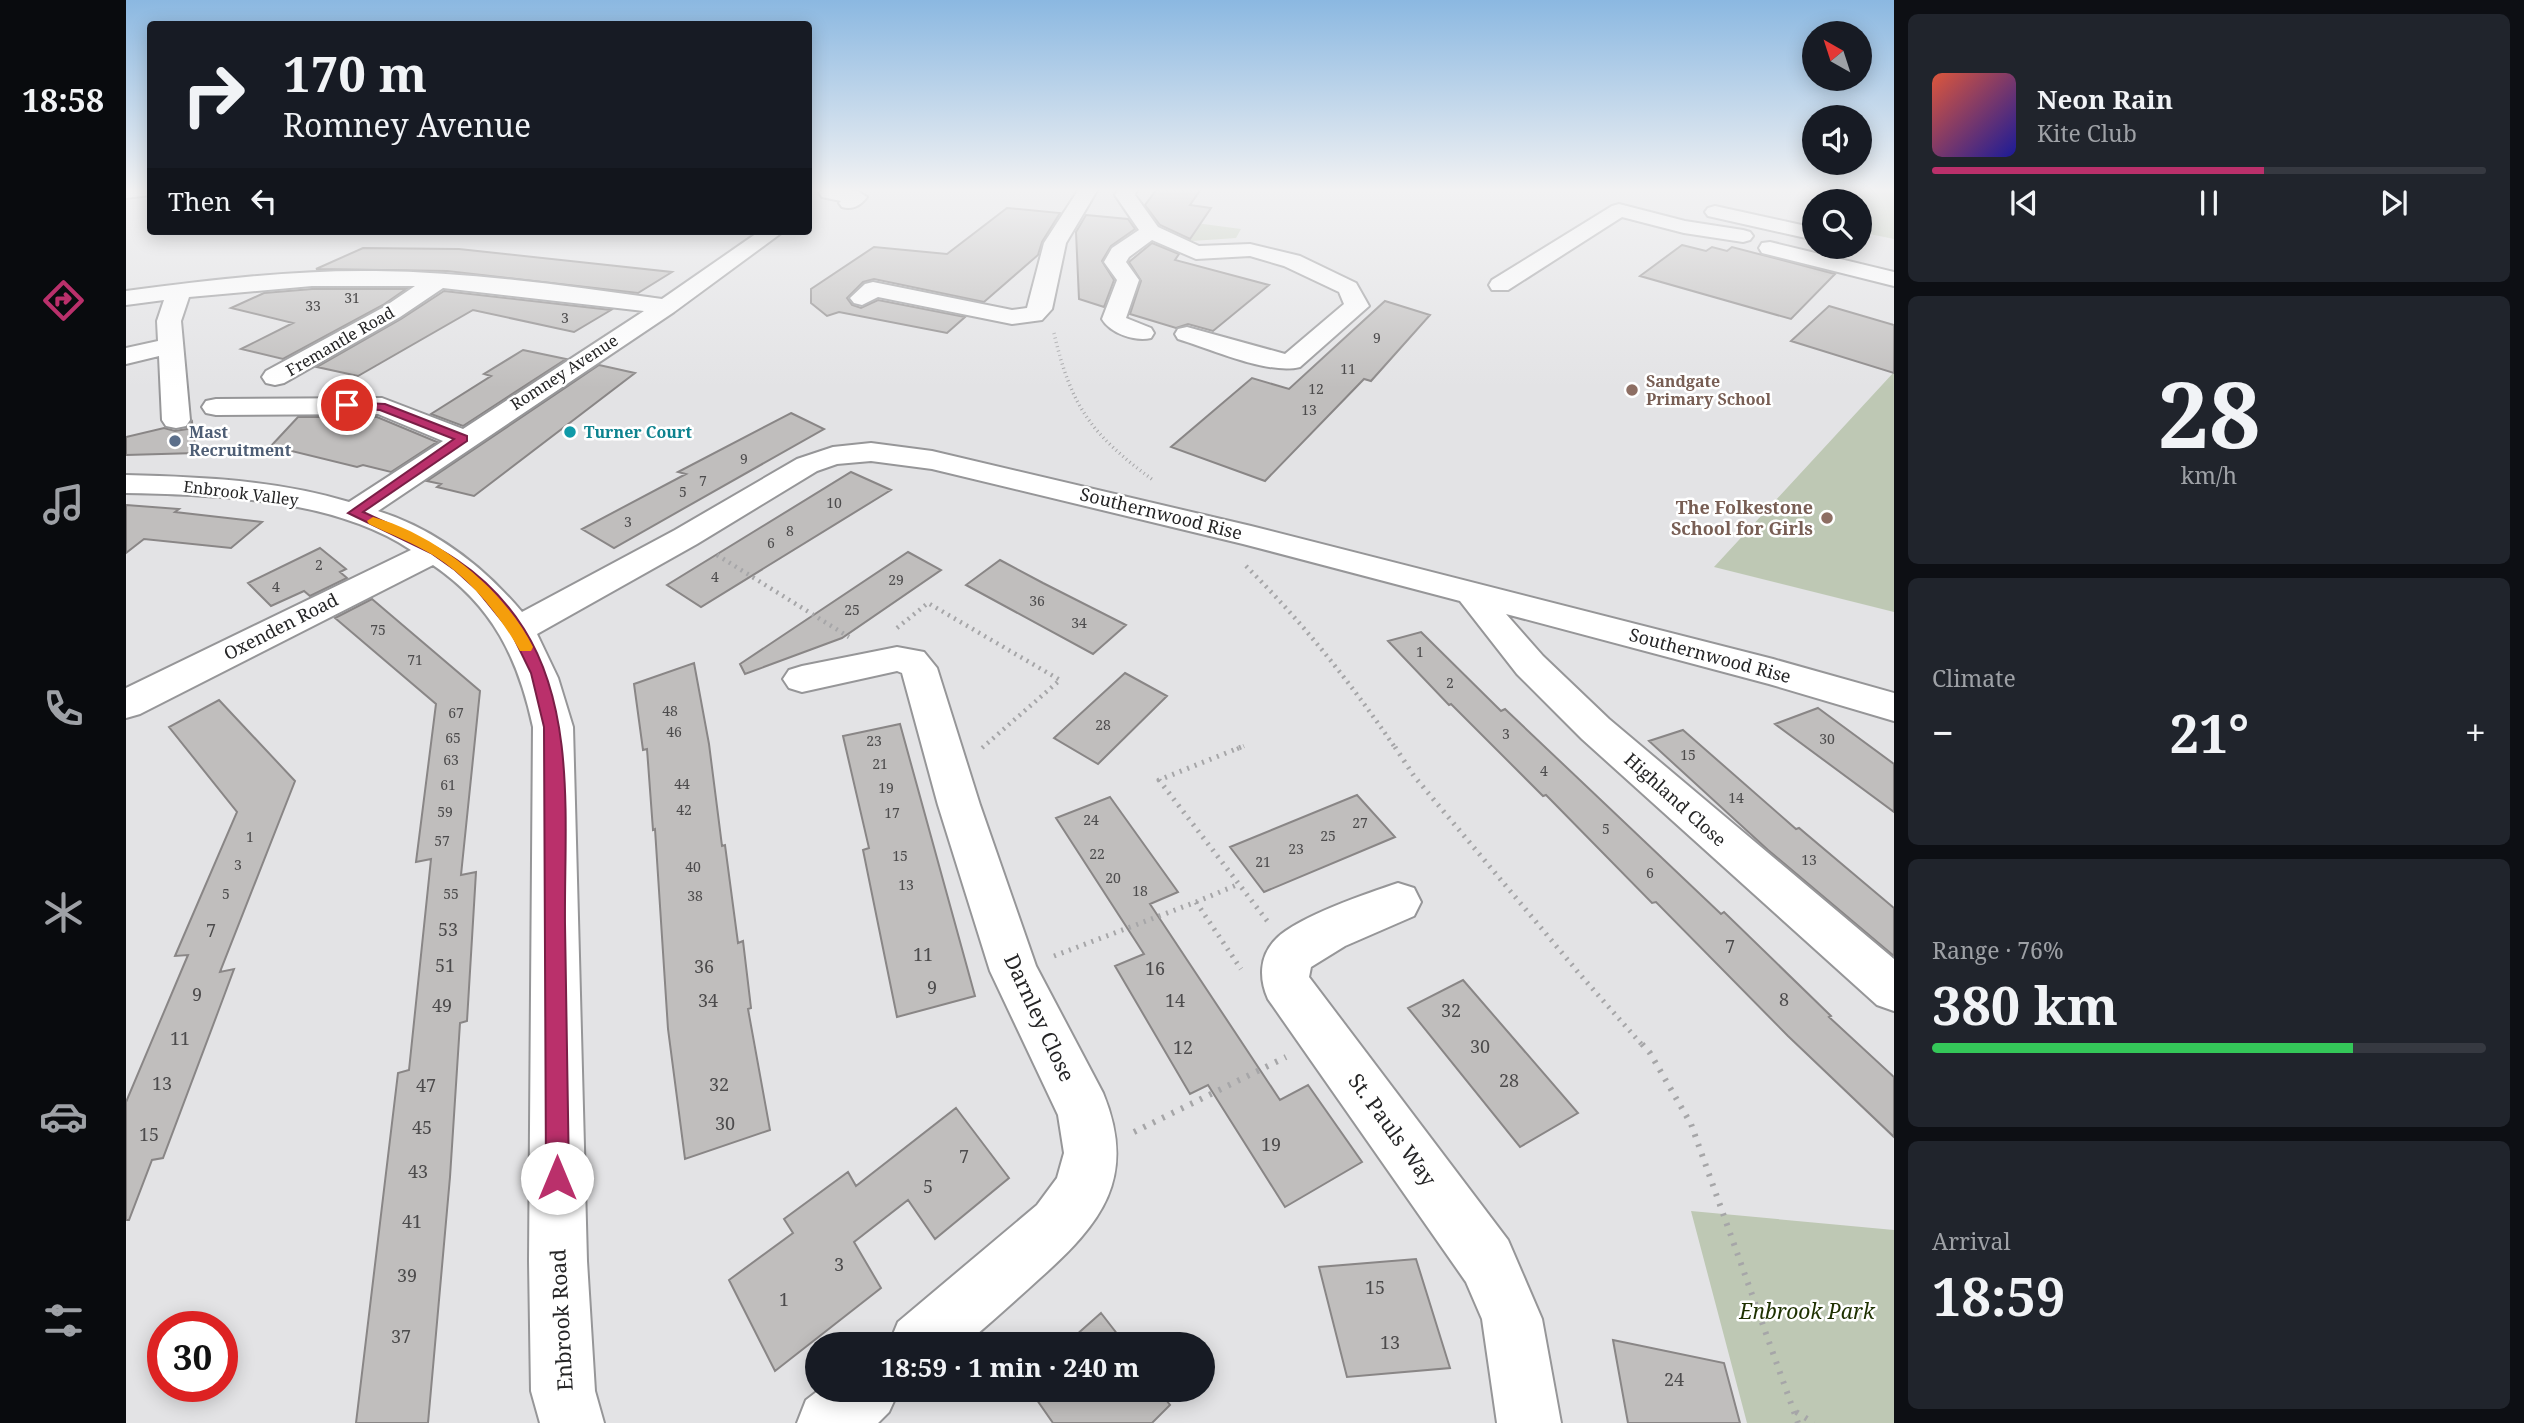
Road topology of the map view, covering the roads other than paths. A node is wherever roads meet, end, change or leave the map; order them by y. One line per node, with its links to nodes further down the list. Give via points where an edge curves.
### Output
1 (739, 255): 13 (street, Romney Avenue)
2 (1052, 255): 10 (street, via 1040,309 1029,317)
3 (1119, 255): 14 (street, via 1115,262 1128,280 1114,319)
4 (1271, 255): 15 (street, via 1348,288 1357,306 1291,362)
5 (1547, 255): 9 (street)
6 (1799, 255): 7 (street)
7 (1894, 279)
8 (439, 280): 11 (street, Fremantle Road, via 333,278); 13 (street, Fremantle Road); 18 (street, Fremantle Road, via 392,312)
9 (1500, 285)
10 (873, 289)
11 (179, 290): 12 (street, Fremantle Road); 16 (street, via 169,321)
12 (126, 298)
13 (666, 307): 21 (street, Romney Avenue)
14 (1142, 333)
15 (1187, 334)
16 (171, 346): 17 (street); 20 (street)
17 (126, 356)
18 (275, 377)
19 (216, 407): 21 (street, via 382,406)
20 (176, 420)
21 (463, 439): 23 (street, Romney Avenue)
22 (126, 484): 23 (street, Enbrook Valley, via 210,485 283,495)
23 (354, 513): 24 (street, Enbrook Road)
24 (436, 551): 26 (street, Enbrook Road, via 482,587); 29 (street, Oxenden Road)
25 (1472, 594): 26 (street, Southernwood Rise, via 932,460 871,452 833,456 807,466); 28 (street, Southernwood Rise); 33 (street, Highland Close, via 1528,664 1592,726)
26 (517, 630): 36 (street, Enbrook Road, via 539,673 552,727 558,1261 563,1391)
27 (802, 678): 34 (street, Darnley Close, via 897,659 911,661 922,675 1014,971 1084,1112 1091,1153 1082,1192 1056,1225)
28 (1835, 689): 30 (street, Southernwood Rise); 31 (street, Southernwood Rise)
29 (126, 705)
30 (1894, 707)
31 (1894, 733)
32 (1398, 902): 38 (street, St. Pauls Way, via 1291,972 1325,1038 1487,1261 1512,1319)
33 (1894, 989)
34 (934, 1332)
35 (853, 1402): 37 (street)
36 (572, 1423)
37 (829, 1423)
38 (1530, 1423)

